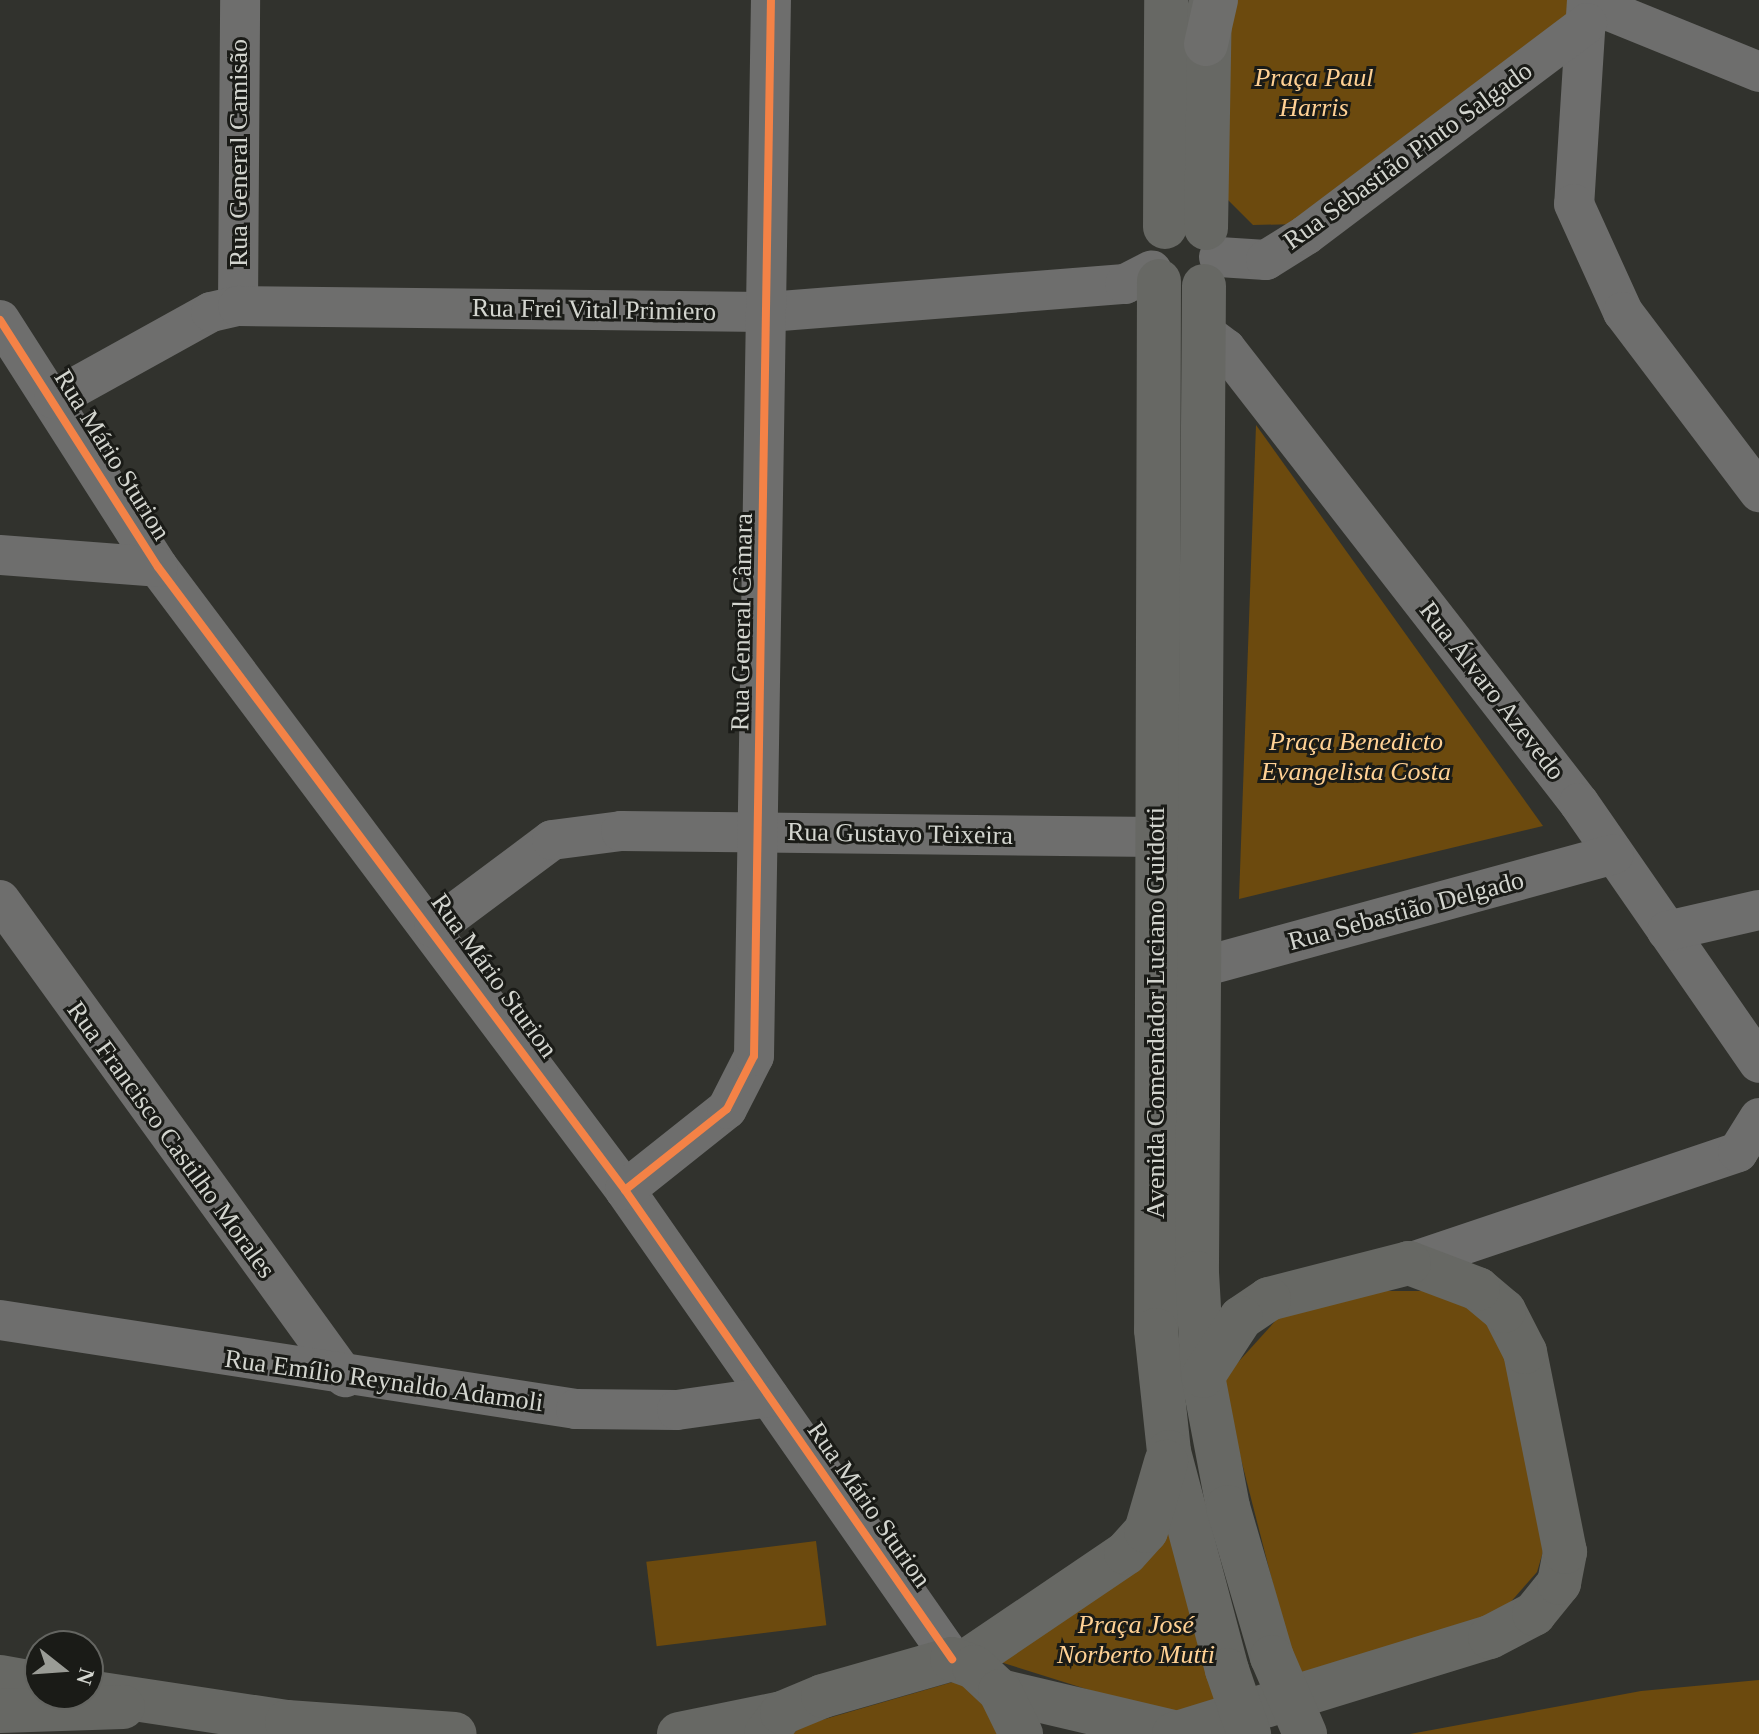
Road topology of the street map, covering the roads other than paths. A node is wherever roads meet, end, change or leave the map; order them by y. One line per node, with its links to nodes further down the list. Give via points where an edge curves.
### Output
1 (240, 0): 9 (street, Rua General Camisão)
2 (771, 0): 10 (street, Rua General Câmara)
3 (1166, 0): 7 (main road, Avenida Comendador Luciano Guidotti)
4 (1213, 0): 7 (main road, Avenida Comendador Luciano Guidotti, via 1206,44)
5 (1587, 8): 6 (street); 7 (street, Rua Sebastião Pinto Salgado, via 1306,235 1266,260); 14 (street, via 1574,204 1623,312)
6 (1759, 72)
7 (1198, 250): 8 (main road, via 1180,291); 12 (main road, Avenida Comendador Luciano Guidotti)
8 (1156, 276): 10 (street, Rua Frei Vital Primiero, via 1125,284); 18 (main road, Avenida Comendador Luciano Guidotti)
9 (238, 306): 10 (street, Rua Frei Vital Primiero); 13 (street, Rua Frei Vital Primiero, via 211,312)
10 (768, 312): 17 (street, Rua General Câmara)
11 (0, 320): 13 (street, Rua Mário Sturion)
12 (1206, 334): 19 (street, Rua Álvaro Azevedo, via 1226,349); 24 (main road, Avenida Comendador Luciano Guidotti)
13 (54, 399): 16 (street, Rua Mário Sturion)
14 (1759, 492)
15 (0, 555): 16 (street)
16 (158, 567): 22 (street, Rua Mário Sturion)
17 (758, 832): 18 (street, Rua Gustavo Teixeira); 22 (street, Rua Gustavo Teixeira, via 621,831 552,840); 27 (street, Rua General Câmara, via 754,1056 727,1109)
18 (1156, 837): 35 (main road, Avenida Comendador Luciano Guidotti, via 1156,1330)
19 (1614, 854): 23 (street, Rua Álvaro Azevedo); 24 (street, Rua Sebastião Delgado)
20 (0, 900): 33 (street, Rua Francisco Castilho Morales)
21 (1759, 910): 23 (street)
22 (434, 928): 27 (street, Rua Mário Sturion)
23 (1667, 931): 25 (street, Rua Álvaro Azevedo)
24 (1198, 968): 29 (main road, Avenida Comendador Luciano Guidotti)
25 (1759, 1063)
26 (1754, 1127): 28 (street, via 1738,1152)
27 (625, 1190): 34 (street, Rua Mário Sturion)
28 (1409, 1263): 30 (main road); 46 (main road, via 1478,1289 1504,1311 1525,1352 1562,1512 1559,1583 1534,1614 1490,1637)
29 (1197, 1273): 30 (main road, via 1242,1295); 32 (main road, Avenida Comendador Luciano Guidotti)
30 (1269, 1299): 32 (main road, via 1241,1318)
31 (0, 1320): 33 (street, Rua Emílio Reynaldo Adamoli)
32 (1203, 1376): 51 (main road, Avenida Comendador Luciano Guidotti, bridge, via 1228,1507 1272,1657)
33 (345, 1377): 34 (street, Rua Emílio Reynaldo Adamoli, via 576,1409 677,1410)
34 (769, 1397): 36 (street, Rua Mário Sturion)
35 (1169, 1452): 37 (main road, via 1146,1531 1126,1553); 50 (main road, Avenida Comendador Luciano Guidotti, bridge)
36 (896, 1579): 37 (street, Rua Mário Sturion); 38 (street, Rua Mário Sturion, via 908,1634)
37 (959, 1661): 38 (main road); 41 (main road)
38 (901, 1672): 45 (main road)
39 (0, 1677): 40 (main road)
40 (24, 1681)
41 (1000, 1691): 46 (main road); 49 (main road)
42 (104, 1695): 43 (main road)
43 (161, 1705): 44 (main road); 47 (main road)
44 (0, 1711)
45 (774, 1724): 48 (main road)
46 (1176, 1733)
47 (452, 1734)
48 (679, 1734)
49 (1021, 1734)
50 (1249, 1734)
51 (1305, 1734)

